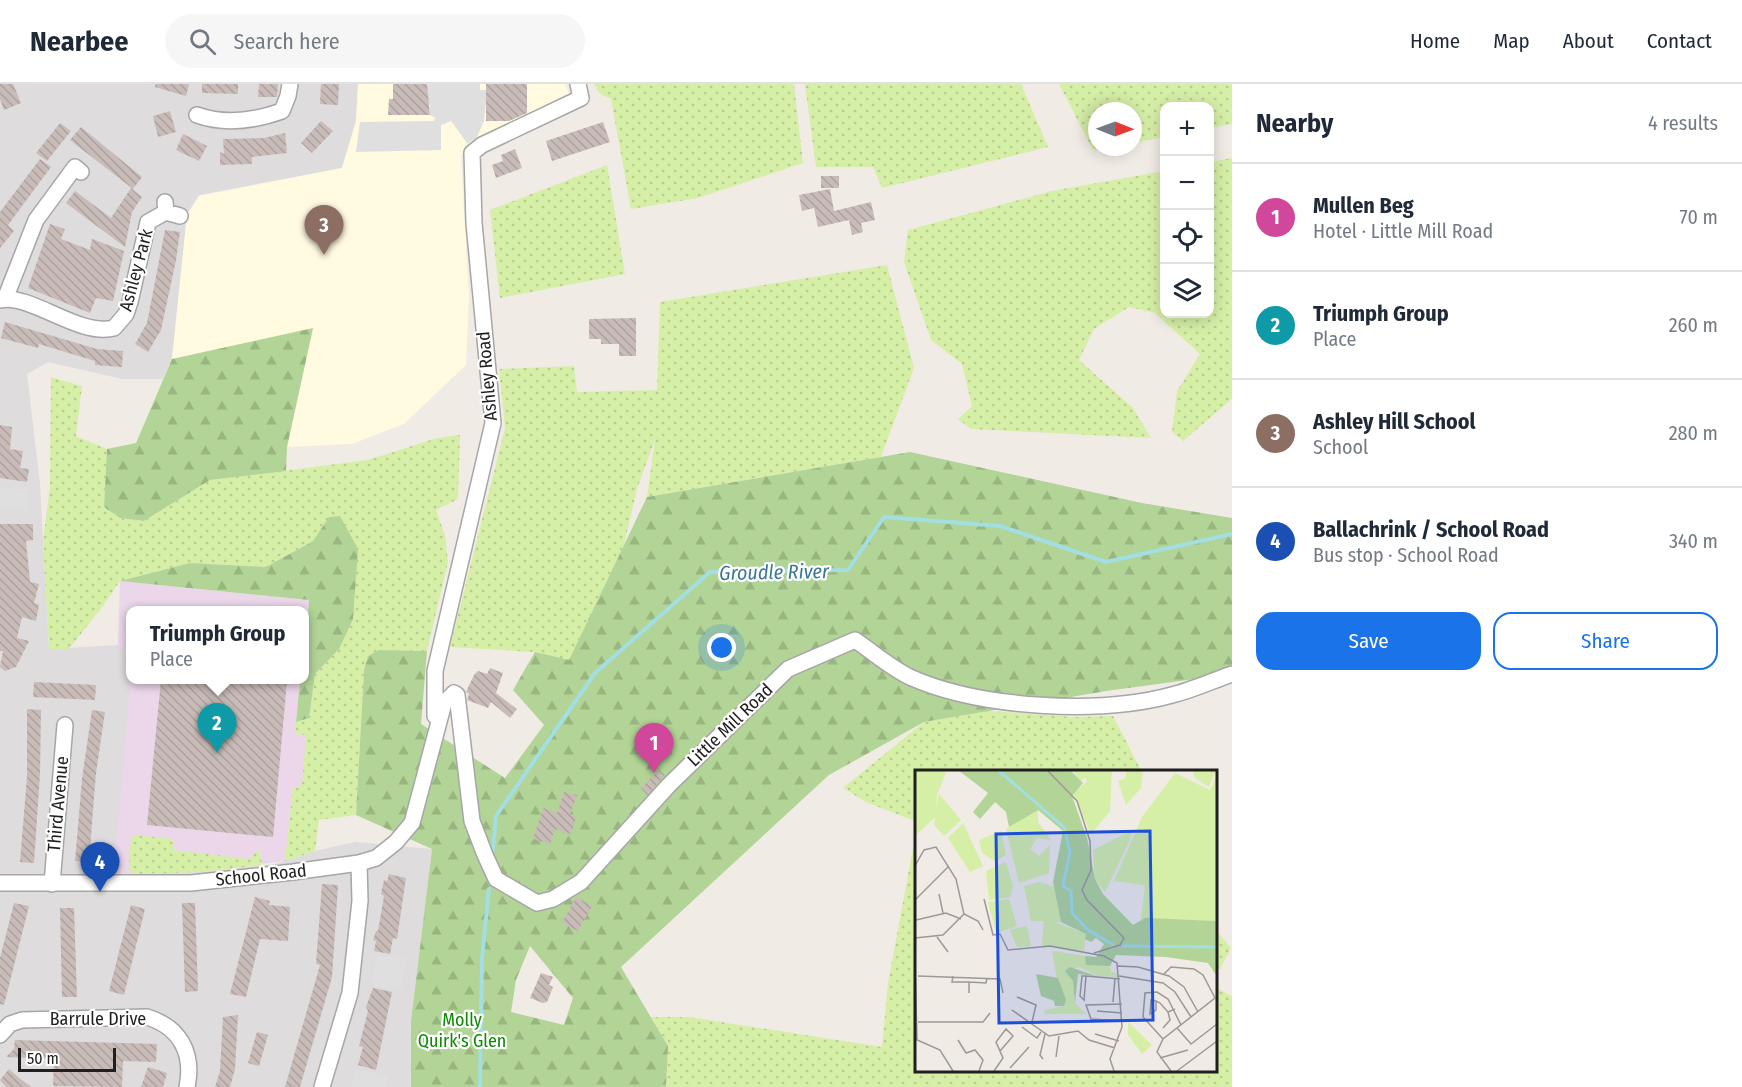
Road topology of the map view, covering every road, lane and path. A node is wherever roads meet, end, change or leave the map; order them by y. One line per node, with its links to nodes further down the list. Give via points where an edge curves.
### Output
1 (290, 84): 3 (street, via 282,111 265,117 231,122)
2 (578, 84): 9 (street, Ashley Road, via 581,98 472,153 474,223 493,423 435,671)
3 (197, 115)
4 (81, 172): 6 (street, Ashley Park, via 75,167 36,220)
5 (170, 210): 6 (street, Ashley Park, via 148,222 130,302 114,328 95,330)
6 (2, 299)
7 (1232, 674): 9 (street, Little Mill Road, via 1172,695 1134,702 1059,706 982,699 911,677 855,640 788,669 669,785 581,882 553,899 537,903 495,879 472,821 458,695 448,696)
8 (65, 725): 12 (street, Third Avenue)
9 (436, 730): 10 (street, School Road, via 412,824 376,858)
10 (359, 863): 12 (street, School Road, via 190,883); 15 (street, via 360,901 350,993)
11 (0, 883): 12 (street, School Road)
12 (52, 884)
13 (0, 1035): 14 (street, Barrule Drive, via 10,1024 22,1020 147,1017 164,1022 179,1035 188,1056)
14 (187, 1087)
15 (322, 1087)

